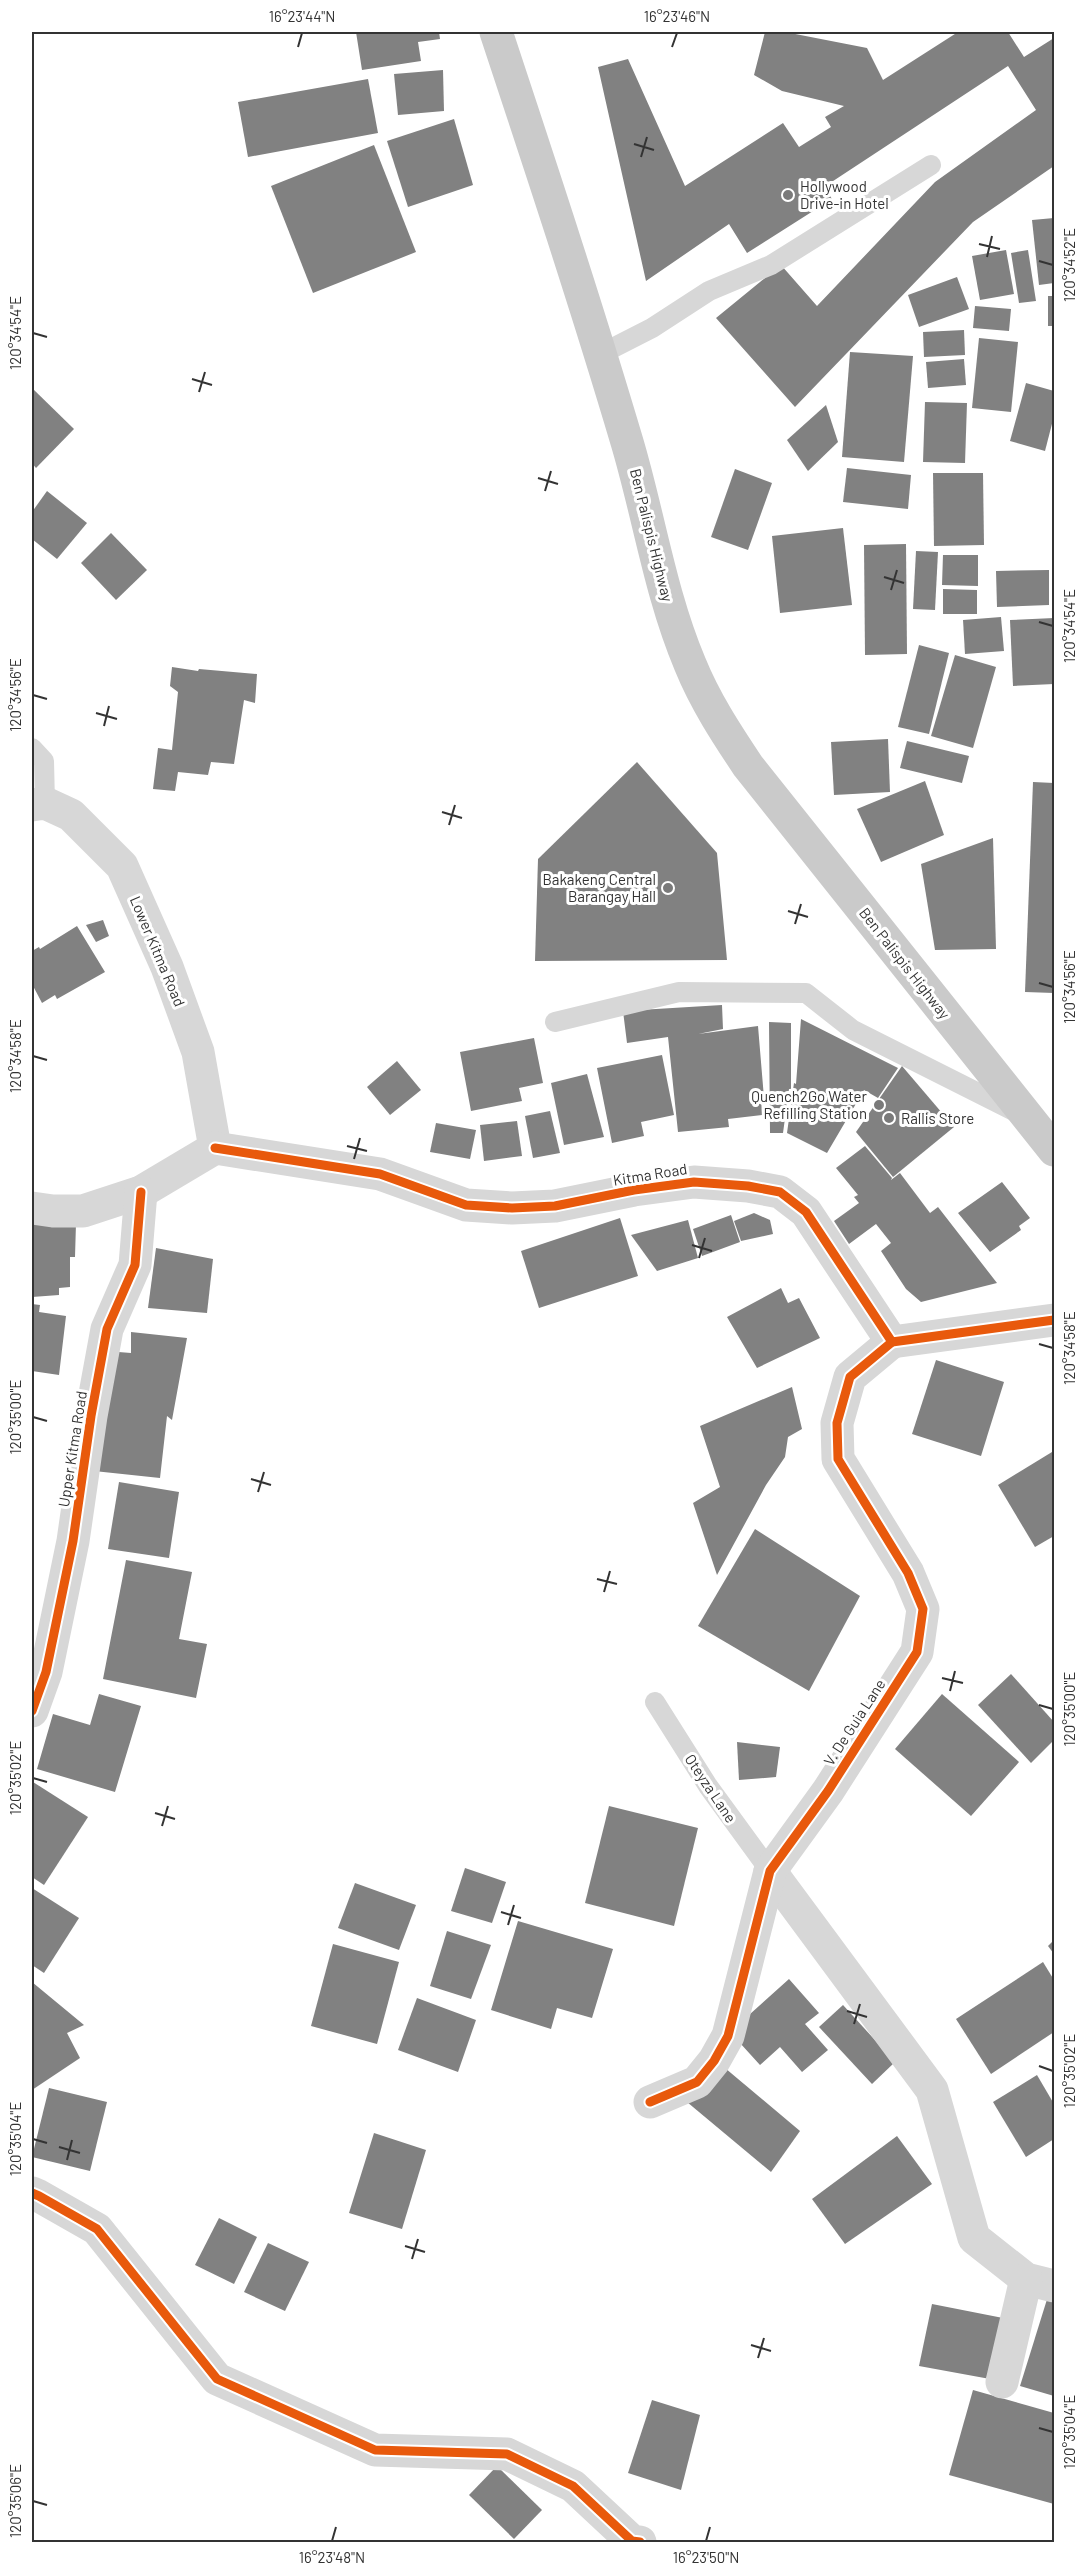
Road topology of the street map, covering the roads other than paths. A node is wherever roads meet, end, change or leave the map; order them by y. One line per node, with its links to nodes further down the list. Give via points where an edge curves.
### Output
1 (496, 32): 3 (main road, Ben Palispis Highway)
2 (931, 165): 3 (lane, via 771,265 709,291 652,328)
3 (601, 354): 7 (main road, Ben Palispis Highway, via 639,482 661,579 690,664 712,711 748,766)
4 (32, 748): 5 (lane, via 44,761)
5 (38, 804): 8 (street, Lower Kitma Road, via 71,814 122,866 167,967 198,1052)
6 (555, 1022): 7 (lane, via 679,992 806,993 853,1030)
7 (1027, 1117): 9 (main road, Ben Palispis Highway)
8 (214, 1148): 10 (street); 13 (street, Kitma Road, via 380,1173 466,1205 555,1206 694,1182 780,1192 806,1212)
9 (1054, 1150)
10 (141, 1192): 11 (street, via 83,1211); 15 (street, Upper Kitma Road, via 135,1265 107,1329 90,1416 74,1541 46,1672)
11 (32, 1208)
12 (1054, 1320): 13 (street)
13 (892, 1342): 16 (street, V. De Guia Lane, via 850,1377 837,1423 838,1459 908,1574 923,1609 917,1652 828,1791)
14 (655, 1702): 16 (lane, Oteyza Lane, via 708,1786)
15 (32, 1711)
16 (770, 1871): 17 (street, V. De Guia Lane, via 728,2036 697,2082); 19 (street, via 932,2090 974,2238)
17 (650, 2102)
18 (32, 2193): 21 (street, via 97,2229 217,2379 375,2450 507,2454 573,2486 632,2541)
19 (1040, 2282): 20 (street)
20 (1002, 2382)
21 (640, 2542)

